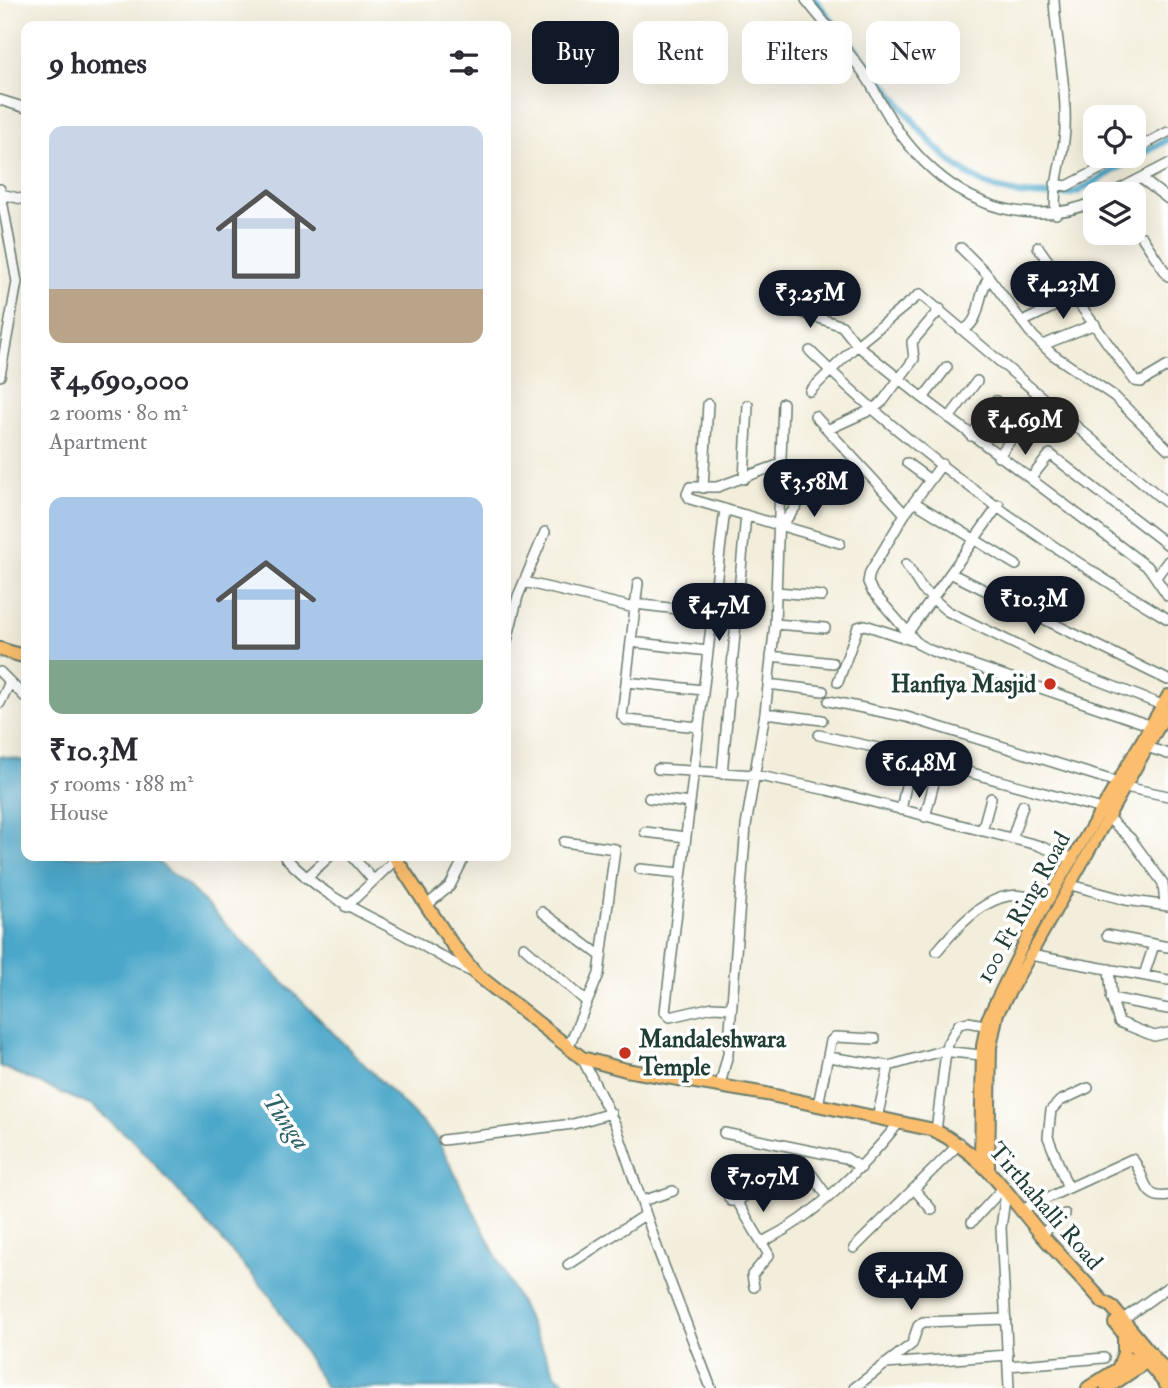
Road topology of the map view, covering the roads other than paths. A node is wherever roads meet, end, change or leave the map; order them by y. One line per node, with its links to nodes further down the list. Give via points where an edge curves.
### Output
1 (806, 0): 16 (street, via 864,73 908,141 943,179 975,201)
2 (1054, 0): 11 (street, via 1065,102)
3 (0, 100): 4 (street)
4 (21, 106)
5 (1168, 132): 6 (street)
6 (1146, 144)
7 (1168, 164): 9 (street)
8 (1102, 168): 11 (street, via 1067,186)
9 (1142, 179): 10 (street); 14 (street)
10 (1136, 182)
11 (1055, 187): 16 (street)
12 (0, 192): 13 (street); 34 (street, via 17,282)
13 (21, 198)
14 (1168, 199)
15 (1083, 204): 16 (street)
16 (1056, 211)
17 (1146, 243): 20 (street)
18 (1038, 247): 22 (street)
19 (961, 248): 21 (street)
20 (1168, 276)
21 (989, 277): 25 (street); 27 (street, via 981,290 975,320)
22 (1076, 296): 25 (street); 26 (street)
23 (773, 302): 28 (street, via 839,324)
24 (940, 309): 27 (street); 28 (street, via 916,295); 35 (street, via 912,342 914,359)
25 (1022, 322): 29 (street)
26 (1096, 324): 29 (street); 31 (street, via 1137,382)
27 (965, 329): 39 (street)
28 (857, 345): 33 (street); 35 (street)
29 (1043, 345): 49 (street, via 1114,396)
30 (810, 351): 33 (street)
31 (1168, 366)
32 (947, 367): 38 (street)
33 (830, 371): 37 (street); 44 (street)
34 (0, 376)
35 (898, 379): 38 (street); 44 (street)
36 (977, 381): 46 (street)
37 (810, 391)
38 (923, 398): 46 (street)
39 (1041, 399): 50 (street); 60 (street)
40 (996, 401): 48 (street)
41 (783, 403): 52 (street)
42 (708, 404): 58 (street)
43 (748, 405): 56 (street)
44 (873, 409): 47 (street); 53 (street)
45 (815, 416): 47 (street)
46 (949, 418): 48 (street)
47 (829, 429): 63 (street)
48 (971, 436): 50 (street)
49 (1168, 449)
50 (998, 457): 55 (street)
51 (907, 463): 57 (street)
52 (781, 464): 56 (street); 65 (street)
53 (942, 464): 57 (street); 61 (street)
54 (826, 467): 65 (street)
55 (1031, 478): 69 (street, via 1050,454); 74 (street)
56 (744, 479): 58 (street)
57 (930, 480): 59 (street)
58 (703, 488): 62 (street, via 688,488 688,497)
59 (915, 502): 63 (street); 67 (street)
60 (1168, 504)
61 (999, 505): 67 (street); 83 (street, via 1076,563)
62 (724, 509): 64 (street); 82 (street)
63 (905, 514): 87 (street, via 868,582)
64 (746, 515): 65 (street); 117 (street)
65 (781, 525): 68 (street); 77 (street)
66 (545, 532): 75 (street)
67 (975, 540): 72 (street); 73 (street)
68 (840, 543)
69 (1168, 545)
70 (1168, 561): 74 (street)
71 (906, 564): 80 (street)
72 (1016, 565)
73 (952, 574): 80 (street); 96 (street)
74 (1156, 576): 79 (street)
75 (524, 582): 81 (street); 85 (street)
76 (638, 583): 81 (street)
77 (777, 592): 78 (street); 84 (street)
78 (822, 596)
79 (1168, 596)
80 (933, 599): 87 (street); 106 (street, via 947,611 1058,665)
81 (635, 606): 82 (street); 88 (street)
82 (712, 614): 91 (street)
83 (1168, 619)
84 (775, 624): 86 (street); 93 (street)
85 (511, 628)
86 (825, 628)
87 (909, 631): 89 (street)
88 (631, 642): 91 (street); 98 (street)
89 (917, 642): 99 (street, via 858,626); 109 (street, via 932,652)
90 (0, 649): 92 (highway)
91 (708, 651): 101 (street)
92 (21, 655)
93 (771, 656): 94 (street); 100 (street)
94 (833, 663)
95 (0, 672): 97 (street)
96 (1168, 680)
97 (10, 682): 103 (street); 105 (street)
98 (626, 682): 101 (street); 110 (street, via 623,719)
99 (838, 682)
100 (768, 684): 102 (street); 107 (street)
101 (703, 690): 110 (street)
102 (823, 691)
103 (21, 693)
104 (829, 701): 120 (street, via 907,717)
105 (0, 703)
106 (1166, 704): 109 (main road, 100 Ft Ring Road); 112 (main road, 100 Ft Ring Road)
107 (765, 713): 108 (street); 118 (street)
108 (822, 720)
109 (1149, 725): 120 (main road, 100 Ft Ring Road)
110 (699, 727): 116 (street)
111 (820, 735): 127 (street, via 896,752)
112 (1147, 747): 113 (street); 120 (main road, 100 Ft Ring Road)
113 (1168, 754)
114 (658, 769): 116 (street)
115 (909, 771): 126 (street)
116 (693, 773): 117 (street); 124 (street)
117 (722, 774): 118 (street)
118 (755, 775): 126 (street); 164 (street, via 746,826)
119 (934, 783): 128 (street)
120 (1121, 784): 121 (street); 127 (main road, 100 Ft Ring Road)
121 (1168, 796)
122 (649, 798): 124 (street)
123 (991, 798): 129 (street)
124 (690, 803): 131 (street)
125 (1023, 805): 132 (street)
126 (901, 810): 128 (street)
127 (1105, 813): 134 (main road, 100 Ft Ring Road); 145 (main road, 100 Ft Ring Road); 147 (street, via 1163,883)
128 (925, 817): 129 (street)
129 (982, 831): 132 (street)
130 (645, 832): 131 (street)
131 (686, 837): 142 (street)
132 (1012, 839): 134 (street)
133 (564, 842): 157 (street, via 615,849)
134 (1073, 859): 149 (main road, 100 Ft Ring Road)
135 (289, 861): 143 (street)
136 (325, 861): 143 (street)
137 (356, 861): 144 (street)
138 (391, 861): 144 (street)
139 (398, 861): 146 (highway, Tirthahalli Road)
140 (463, 861): 146 (street, via 450,886)
141 (640, 869): 142 (street)
142 (681, 873): 164 (street, via 665,1015)
143 (306, 878): 148 (street)
144 (373, 880): 148 (street)
145 (1070, 886): 147 (street); 156 (main road, 100 Ft Ring Road)
146 (427, 905): 159 (highway, Tirthahalli Road)
147 (1167, 905)
148 (346, 907): 159 (street)
149 (1045, 907): 155 (street, via 1032,897 1013,895 990,901 965,919); 166 (main road, 100 Ft Ring Road)
150 (542, 912): 157 (street)
151 (1107, 936): 152 (street)
152 (1154, 945): 154 (street); 160 (street)
153 (524, 947): 163 (street)
154 (1168, 947)
155 (937, 951)
156 (1030, 955): 158 (street); 187 (main road, 100 Ft Ring Road, via 1003,1002 992,1034)
157 (601, 956): 163 (street)
158 (1109, 969): 160 (street); 162 (street)
159 (475, 973): 169 (highway, Tirthahalli Road)
160 (1144, 975): 161 (street)
161 (1168, 980)
162 (1111, 998): 165 (street); 167 (street, via 1119,1022 1154,1036)
163 (587, 1002): 169 (street)
164 (731, 1008): 175 (street, via 728,1054)
165 (1168, 1009)
166 (984, 1026): 170 (street, via 960,1024); 171 (main road, 100 Ft Ring Road)
167 (1168, 1034)
168 (875, 1039): 172 (street, via 835,1037)
169 (568, 1048): 173 (highway, Tirthahalli Road)
170 (946, 1050): 171 (street); 174 (street); 181 (street)
171 (982, 1055): 185 (main road, 100 Ft Ring Road)
172 (828, 1056): 174 (street); 177 (street)
173 (582, 1058): 175 (highway, Tirthahalli Road); 178 (street)
174 (889, 1066): 179 (street)
175 (720, 1085): 177 (highway, Tirthahalli Road)
176 (1088, 1088): 189 (street, via 1059,1101 1051,1110 1048,1137)
177 (818, 1105): 179 (highway, Tirthahalli Road)
178 (611, 1113): 183 (street, via 573,1124); 196 (street)
179 (877, 1118): 180 (highway, Tirthahalli Road)
180 (898, 1124): 181 (highway, Tirthahalli Road); 186 (street)
181 (936, 1131): 184 (highway, Tirthahalli Road)
182 (724, 1133): 186 (street, via 846,1158)
183 (443, 1140)
184 (960, 1143): 185 (highway, Tirthahalli Road); 190 (street)
185 (980, 1159): 187 (highway, Tirthahalli Road)
186 (861, 1168): 193 (street)
187 (989, 1169): 191 (highway, Tirthahalli Road)
188 (717, 1175): 195 (street, via 731,1201)
189 (1068, 1188): 194 (street, via 1132,1159 1148,1192); 198 (street)
190 (914, 1189): 197 (street); 204 (street)
191 (1005, 1190): 198 (highway, Tirthahalli Road); 201 (street); 209 (street, via 1001,1228)
192 (673, 1191): 196 (street)
193 (828, 1197): 195 (street, via 802,1161); 203 (street)
194 (1167, 1198)
195 (737, 1200): 203 (street)
196 (642, 1201): 199 (street)
197 (932, 1210)
198 (1021, 1210): 202 (highway, Tirthahalli Road)
199 (646, 1214): 205 (street); 220 (street)
200 (1065, 1214): 202 (street)
201 (972, 1222)
202 (1042, 1234): 208 (highway, Tirthahalli Road)
203 (764, 1241): 206 (street, via 769,1259 752,1275)
204 (854, 1248)
205 (568, 1265)
206 (754, 1287)
207 (1168, 1287): 210 (street)
208 (1103, 1301): 210 (highway, Tirthahalli Road); 211 (highway)
209 (1006, 1319): 212 (street); 215 (street, via 923,1322 912,1344)
210 (1122, 1320): 213 (highway, Tirthahalli Road)
211 (1124, 1335): 213 (highway); 217 (highway)
212 (1007, 1355): 215 (street); 216 (street)
213 (1147, 1356): 217 (highway); 218 (highway)
214 (1104, 1358): 216 (street)
215 (884, 1365): 221 (street)
216 (1008, 1366): 222 (street)
217 (1124, 1371): 218 (highway); 223 (highway); 224 (highway)
218 (1163, 1375): 219 (highway)
219 (1168, 1387)
220 (711, 1388)
221 (854, 1388)
222 (1009, 1388)
223 (1088, 1388)
224 (1107, 1388)

